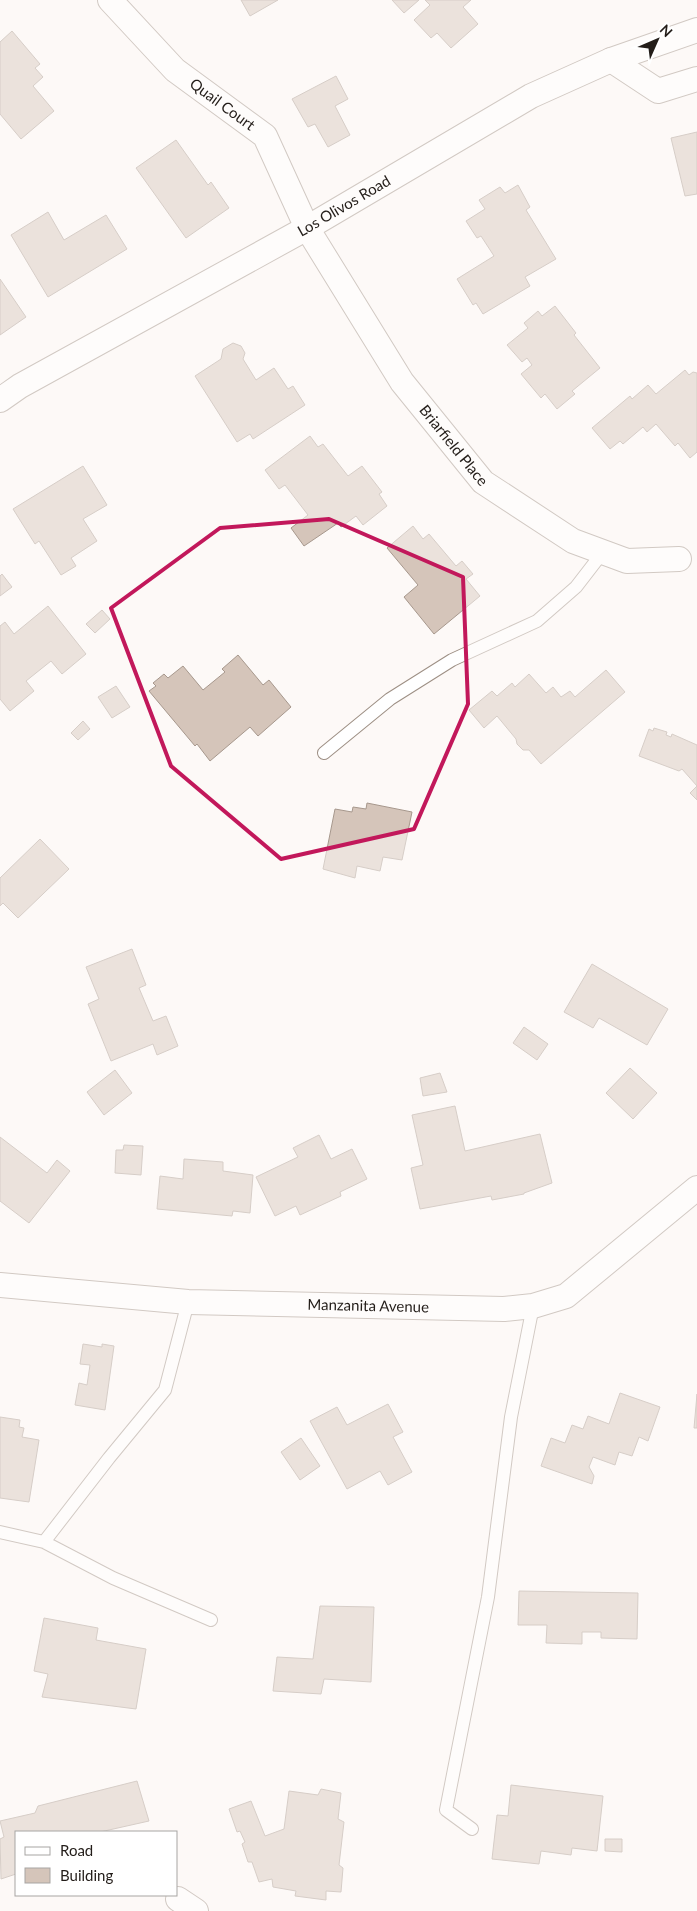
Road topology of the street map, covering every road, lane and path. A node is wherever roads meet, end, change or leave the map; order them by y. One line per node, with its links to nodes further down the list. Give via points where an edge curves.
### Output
1 (110, 0): 5 (street, Quail Court, via 175,70 265,136)
2 (697, 30): 3 (street, Los Olivos Road)
3 (611, 60): 4 (street, via 658,91); 5 (street, Los Olivos Road, via 531,96)
4 (697, 79)
5 (307, 228): 6 (street, Los Olivos Road); 7 (street, Briarfield Place, via 402,382 483,482 573,541)
6 (0, 400)
7 (603, 552): 8 (street, Briarfield Place, via 627,561); 9 (lane, via 576,587 537,621 452,660 390,699)
8 (679, 560)
9 (324, 753)
10 (697, 1188): 13 (street, Manzanita Avenue, via 566,1296)
11 (0, 1285): 12 (street, Manzanita Avenue)
12 (188, 1302): 13 (street, Manzanita Avenue, via 504,1309); 15 (lane, via 165,1390)
13 (533, 1306): 17 (lane, via 511,1417 488,1597 446,1810)
14 (0, 1532): 15 (lane)
15 (44, 1542): 16 (lane, via 113,1578)
16 (212, 1620)
17 (472, 1830)

